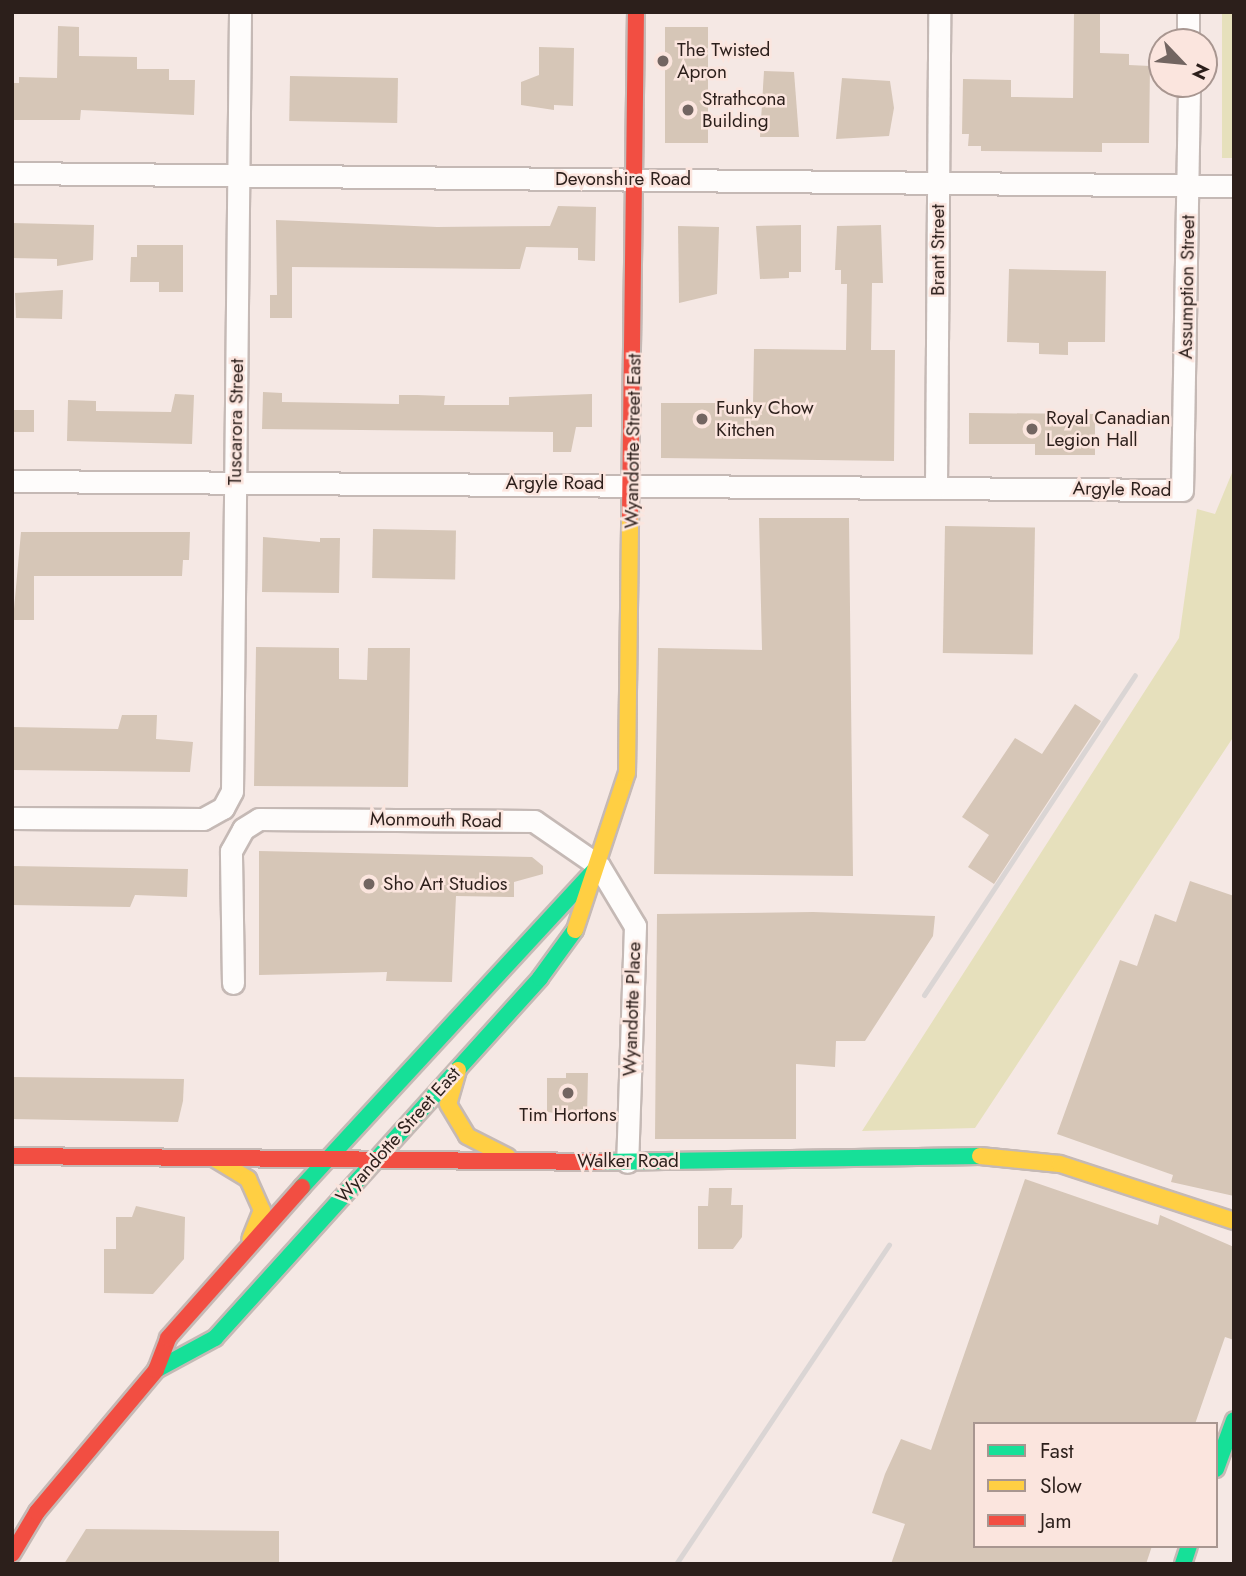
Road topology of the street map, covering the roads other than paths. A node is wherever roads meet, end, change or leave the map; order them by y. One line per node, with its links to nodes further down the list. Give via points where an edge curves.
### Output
1 (240, 12): 6 (street, Tuscarora Street)
2 (636, 12): 7 (main road, Wyandotte Street East)
3 (939, 12): 8 (street, Brant Street)
4 (1189, 98): 9 (street, Assumption Street)
5 (12, 173): 6 (street, Devonshire Road)
6 (239, 176): 7 (street, Devonshire Road); 12 (street, Tuscarora Street)
7 (636, 179): 8 (street, Devonshire Road); 13 (main road, Wyandotte Street East)
8 (938, 183): 9 (street, Devonshire Road); 14 (street, Brant Street)
9 (1189, 186): 10 (street, Devonshire Road); 15 (street, Assumption Street)
10 (1234, 187)
11 (12, 481): 12 (street, Argyle Road)
12 (235, 481): 13 (street, Argyle Road); 16 (street, Tuscarora Street, via 232,791 223,808 204,819)
13 (633, 484): 14 (street, Argyle Road); 17 (main road, Wyandotte Street East, via 628,773)
14 (936, 487): 15 (street, Argyle Road)
15 (1182, 490)
16 (12, 818)
17 (599, 866): 18 (street, Monmouth Road, via 534,821 259,818 243,829 231,850); 19 (main road, Wyandotte Street East, via 576,928); 22 (main road, Wyandotte Street East); 25 (street, Wyandotte Place, via 635,926)
18 (233, 983)
19 (459, 1069): 23 (main road, Wyandotte Street East); 24 (main road, via 448,1104 467,1136)
20 (12, 1156): 21 (main road, Walker Road)
21 (215, 1158): 22 (main road, Walker Road); 27 (main road, via 248,1179 262,1210)
22 (328, 1159): 23 (main road, Walker Road); 27 (main road, Wyandotte Street East)
23 (377, 1159): 24 (main road, Walker Road); 28 (main road, Wyandotte Street East, via 215,1338)
24 (515, 1160): 25 (main road, Walker Road)
25 (627, 1162): 26 (main road, Walker Road, via 979,1156 1046,1161)
26 (1234, 1221)
27 (244, 1252): 28 (main road, Wyandotte Street East, via 168,1338)
28 (156, 1370): 31 (main road, Wyandotte Street East, via 37,1512)
29 (1234, 1420): 30 (main road)
30 (1218, 1464)
31 (12, 1554)

